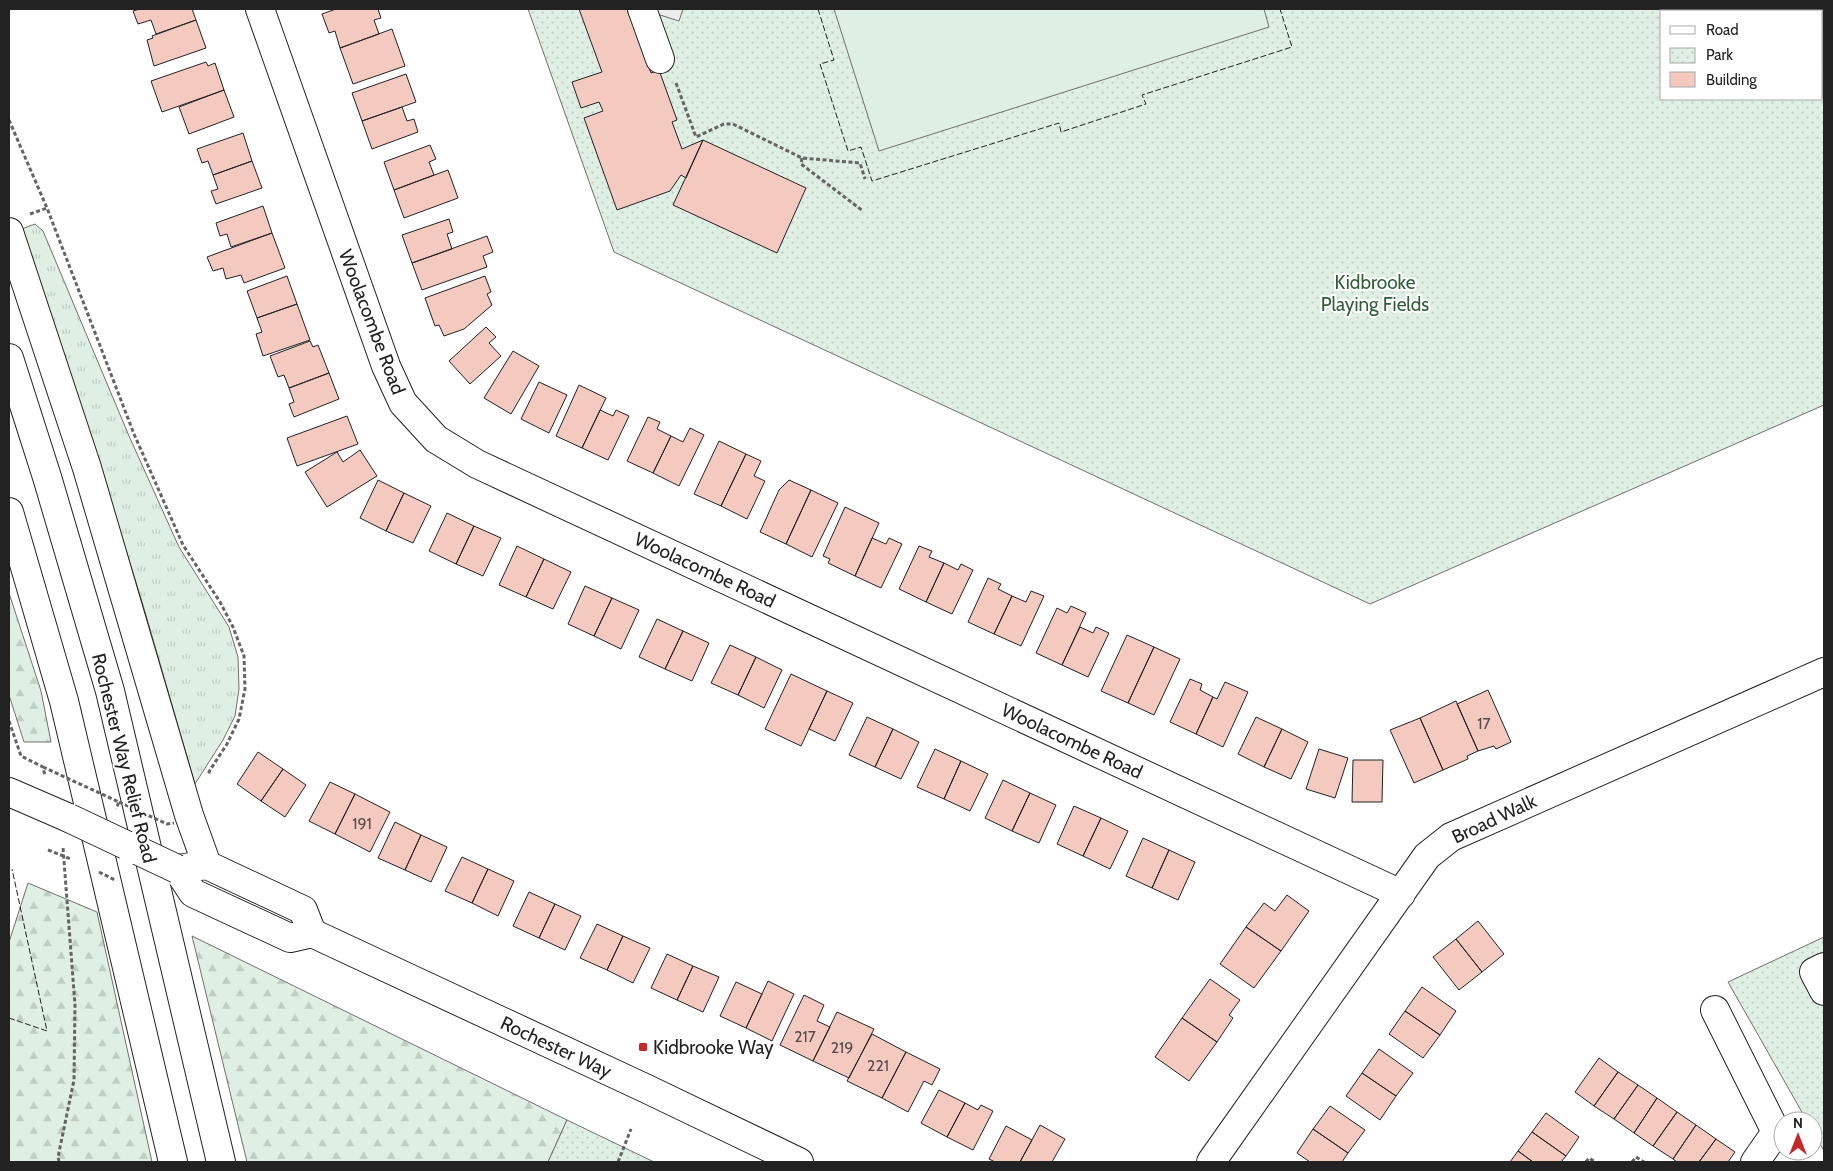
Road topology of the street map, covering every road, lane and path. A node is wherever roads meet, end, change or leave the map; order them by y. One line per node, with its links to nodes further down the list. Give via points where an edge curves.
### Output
1 (260, 9): 25 (main road, Woolacombe Road, via 386,366 403,403 436,439 485,468)
2 (642, 9): 3 (main road)
3 (660, 59): 5 (path, via 670,66 696,137 724,124 733,124)
4 (9, 120): 13 (path, via 47,208 134,434 182,545 220,602 244,656 245,689 239,719)
5 (802, 158): 6 (path, via 860,163); 7 (path, via 801,164)
6 (866, 179)
7 (863, 211)
8 (9, 232): 21 (main road, via 87,468 188,815)
9 (9, 358): 33 (main road, Rochester Way Relief Road, via 110,691)
10 (9, 512): 32 (main road, via 64,701)
11 (1824, 672): 25 (main road, Broad Walk, via 1451,837 1428,856)
12 (9, 722): 15 (path, bridge, via 21,756)
13 (208, 778)
14 (9, 792): 22 (main road, bridge)
15 (119, 802): 16 (path, bridge); 17 (path, bridge, via 167,824)
16 (114, 813)
17 (174, 823)
18 (63, 846): 20 (path)
19 (48, 850): 20 (path)
20 (63, 856): 31 (path, via 74,1005 74,1080)
21 (207, 865): 22 (main road); 26 (main road, via 304,910)
22 (177, 869): 26 (main road, via 193,893 290,938)
23 (99, 872): 24 (path, bridge)
24 (115, 880)
25 (1401, 894): 36 (main road, Broad Walk)
26 (312, 933): 35 (main road, Rochester Way)
27 (1824, 967): 28 (main road, via 1814,972)
28 (1824, 991)
29 (1715, 1010): 41 (main road, via 1776,1132)
30 (631, 1130): 34 (path)
31 (59, 1162)
32 (173, 1162)
33 (221, 1162)
34 (618, 1162)
35 (799, 1162)
36 (1211, 1162)
37 (1586, 1162): 38 (path, via 1589,1158)
38 (1595, 1162)
39 (1632, 1162): 40 (path, via 1636,1157)
40 (1644, 1162)
41 (1755, 1162)

